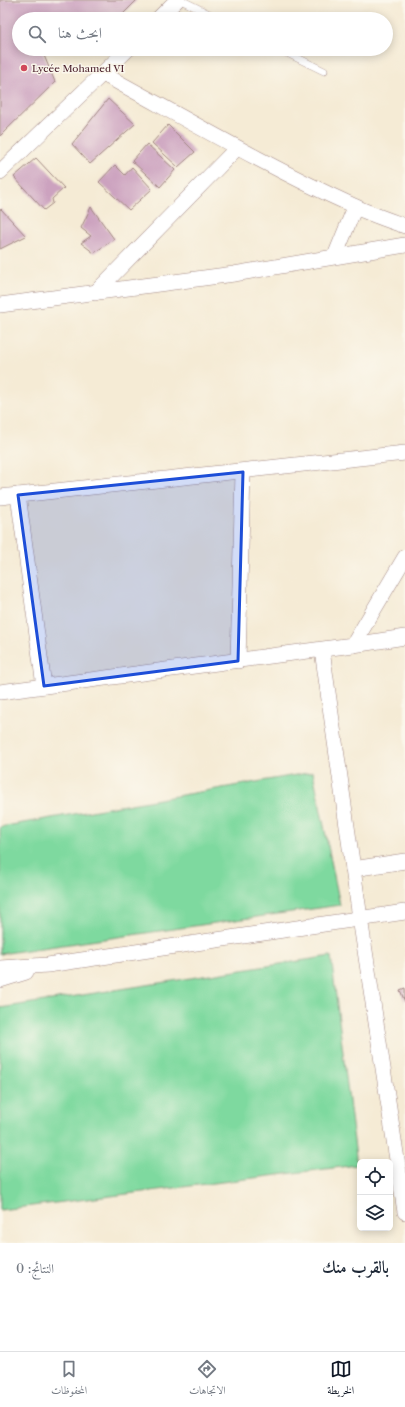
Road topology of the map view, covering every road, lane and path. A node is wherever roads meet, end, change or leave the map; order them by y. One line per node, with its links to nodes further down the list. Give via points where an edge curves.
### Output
1 (177, 0): 3 (street)
2 (181, 0): 4 (lane)
3 (165, 12)
4 (205, 12)
5 (121, 56): 8 (street)
6 (293, 56): 7 (lane)
7 (324, 72)
8 (103, 74): 9 (street); 10 (street)
9 (237, 148): 11 (street); 15 (street)
10 (0, 172)
11 (355, 207): 12 (street); 14 (street)
12 (405, 226)
13 (405, 245): 14 (street)
14 (335, 256): 15 (street, via 234,274)
15 (95, 293): 16 (street)
16 (0, 305)
17 (405, 453): 18 (street)
18 (243, 472): 19 (street); 25 (street)
19 (18, 495): 20 (street); 26 (street)
20 (0, 497)
21 (405, 557): 23 (street)
22 (405, 637): 23 (street)
23 (353, 645): 24 (street)
24 (322, 650): 25 (street); 29 (street)
25 (238, 661): 26 (street)
26 (44, 686): 27 (street)
27 (0, 692)
28 (405, 861): 29 (street)
29 (353, 869): 31 (street)
30 (405, 912): 31 (street)
31 (360, 918): 32 (street); 35 (street)
32 (48, 965): 33 (street); 34 (street)
33 (0, 968)
34 (0, 980)
35 (398, 1114): 36 (street)
36 (405, 1212)

